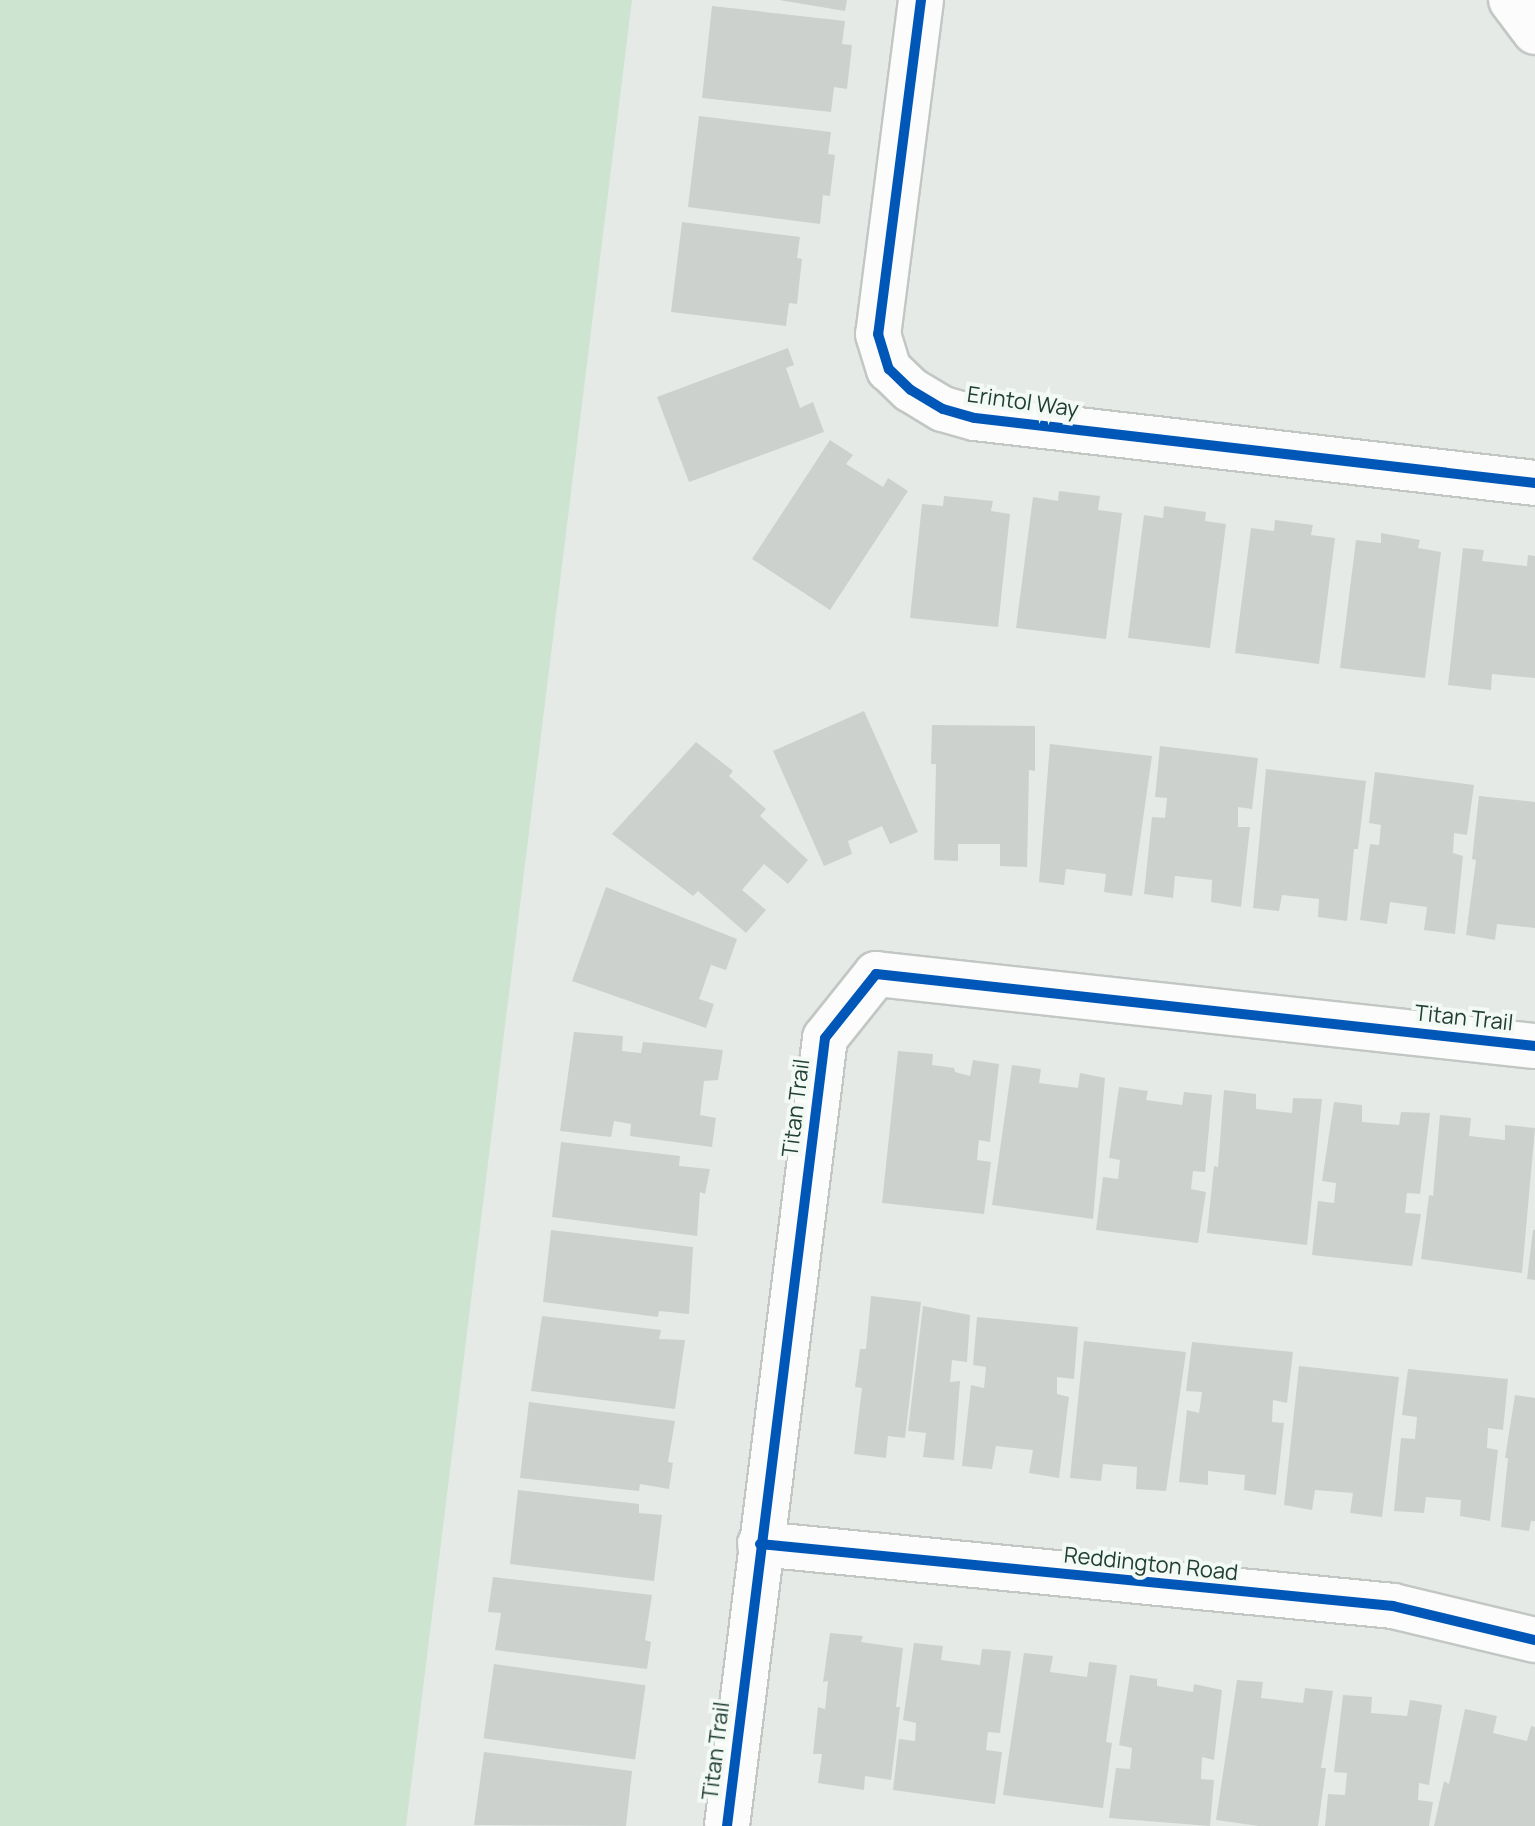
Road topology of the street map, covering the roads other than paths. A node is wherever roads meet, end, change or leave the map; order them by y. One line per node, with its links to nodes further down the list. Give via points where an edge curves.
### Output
1 (921, 0): 4 (street, Erintol Way, via 878,334 889,369 911,390 943,409 975,418)
2 (1511, 0): 3 (street)
3 (1535, 32)
4 (1535, 483)
5 (1535, 1046): 6 (street, Titan Trail, via 876,974 825,1038)
6 (760, 1544): 7 (street, Reddington Road, via 1393,1606); 8 (street, Titan Trail)
7 (1535, 1640)
8 (727, 1826)

